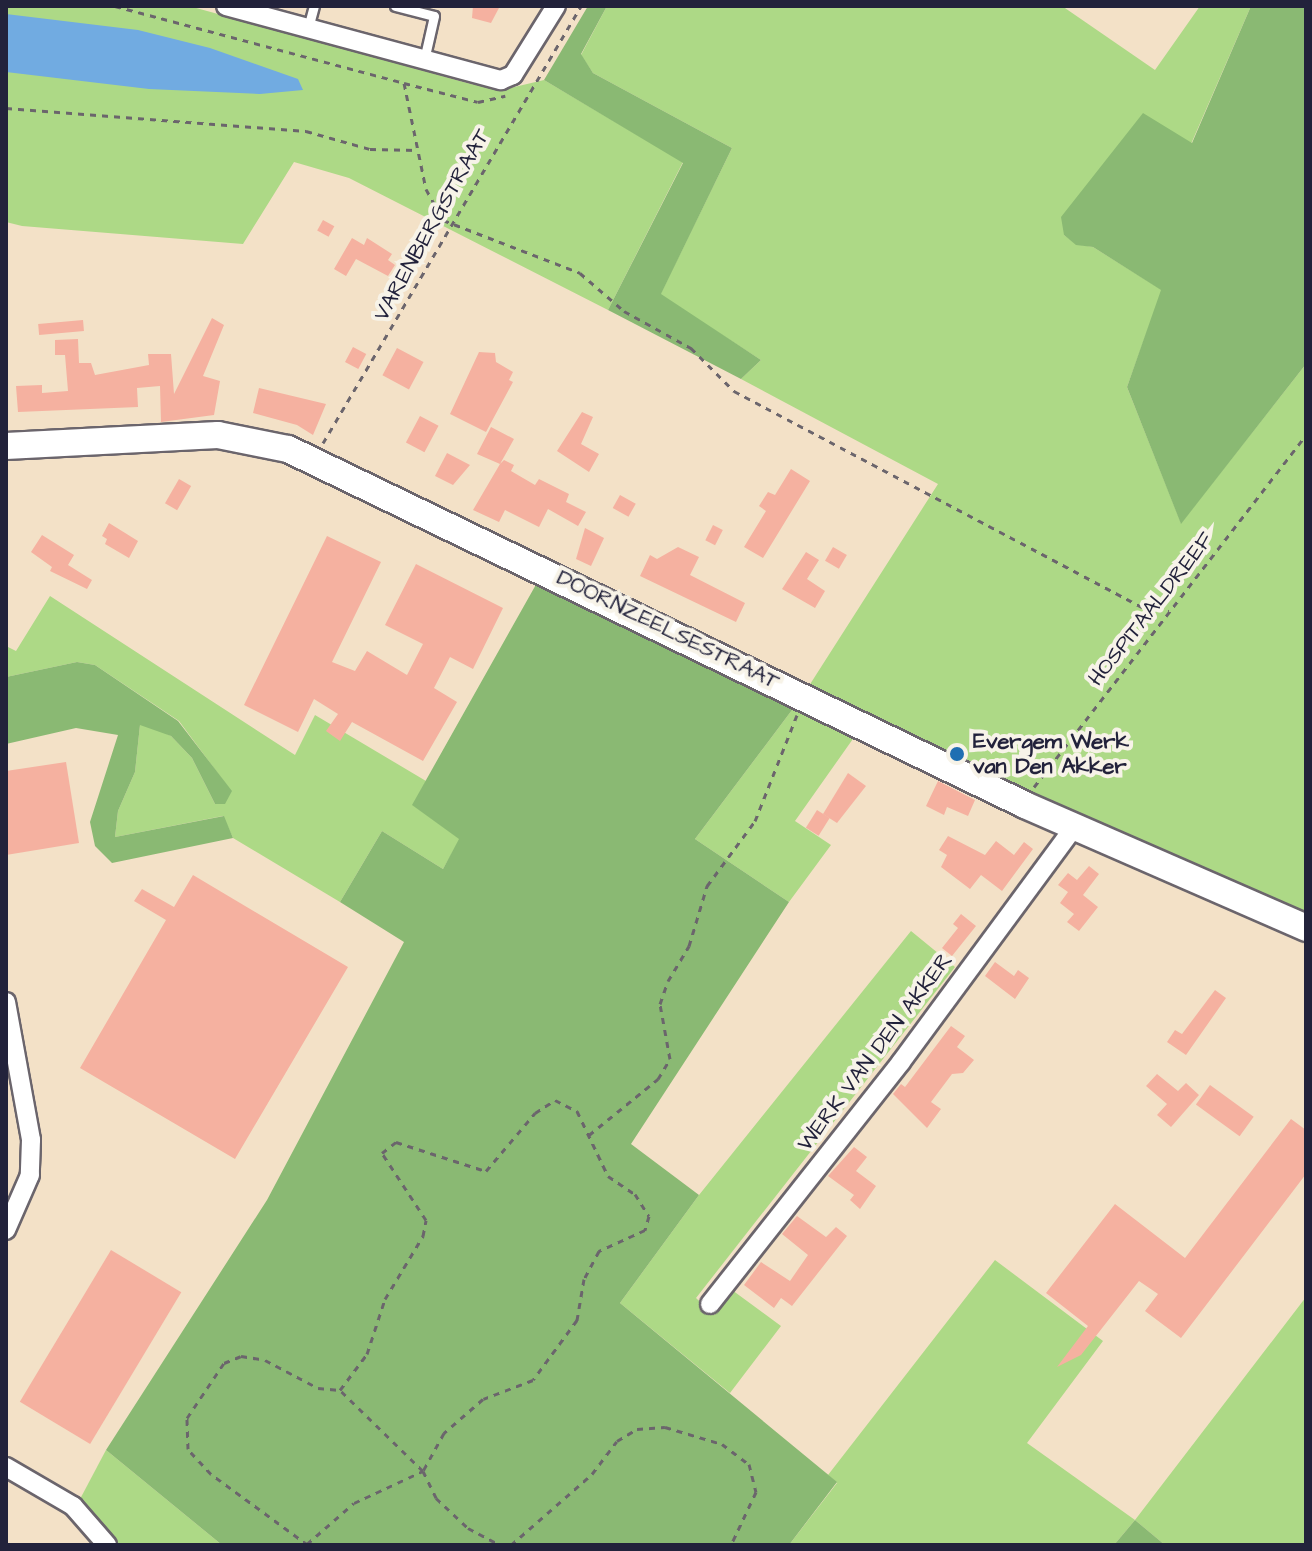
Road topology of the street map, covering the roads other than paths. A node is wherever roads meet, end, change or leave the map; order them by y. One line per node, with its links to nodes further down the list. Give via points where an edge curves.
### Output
1 (226, 6): 5 (street)
2 (314, 6): 5 (lane)
3 (395, 6): 6 (lane, via 434,16)
4 (556, 6): 6 (street, via 513,75 501,80)
5 (308, 28): 6 (street)
6 (424, 60)
7 (6, 446): 8 (main road, DOORNZEELSESTRAAT, via 218,435 265,442)
8 (1074, 827): 9 (main road, DOORNZEELSESTRAAT); 12 (street, WERK VAN DEN AKKER, via 949,1000)
9 (1306, 928)
10 (6, 1002): 11 (street, via 31,1140 30,1175)
11 (6, 1230)
12 (710, 1304)
13 (6, 1467): 14 (street, via 73,1506)
14 (107, 1545)

